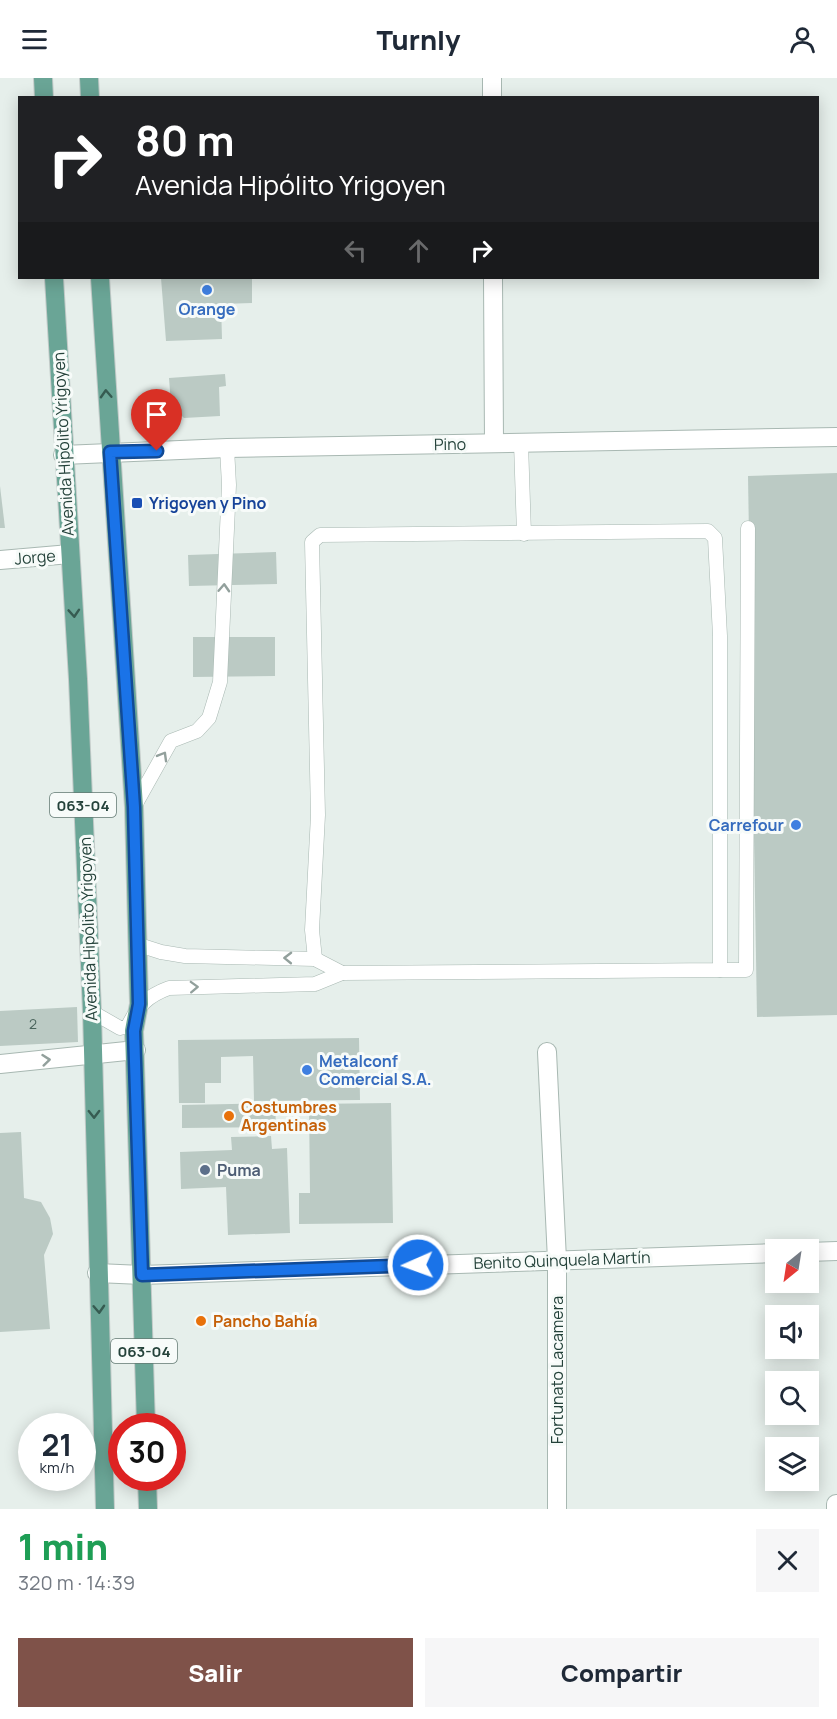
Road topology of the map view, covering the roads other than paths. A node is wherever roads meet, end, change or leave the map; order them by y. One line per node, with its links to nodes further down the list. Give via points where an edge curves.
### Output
1 (43, 78): 4 (main road)
2 (89, 78): 5 (main road)
3 (492, 78): 6 (street)
4 (44, 96)
5 (90, 96)
6 (492, 96)
7 (54, 279): 15 (main road, Avenida Hipólito Yrigoyen / 063-04)
8 (100, 279): 14 (main road, 063-04, one-way to 8)
9 (493, 279): 11 (street)
10 (837, 437): 12 (street, Pino)
11 (494, 443): 12 (street, Pino); 13 (street, Pino)
12 (521, 443): 17 (lane)
13 (227, 448): 14 (street, Pino); 20 (lane, one-way to 13, via 171,741 197,731 214,707 220,682 229,485)
14 (110, 452): 15 (street, Pino); 20 (main road, 063-04)
15 (63, 455): 18 (main road, Avenida Hipólito Yrigoyen / 063-04)
16 (748, 528): 23 (lane, via 746,970)
17 (524, 534): 22 (lane, via 320,535 312,542 318,815 312,930); 23 (lane, via 708,531 715,538 720,636)
18 (69, 554): 19 (street, Jorge); 26 (main road, Avenida Hipólito Yrigoyen / 063-04, one-way to 26)
19 (0, 560)
20 (134, 807): 21 (main road, 063-04)
21 (136, 944): 22 (lane, one-way to 21, via 185,956); 25 (main road, 063-04)
22 (315, 959): 24 (lane)
23 (720, 970): 24 (lane)
24 (342, 973): 25 (lane, one-way to 24, via 168,988 315,984)
25 (139, 1004): 26 (lane, via 128,1026 120,1028); 27 (main road, 063-04, via 134,1031)
26 (92, 1012): 29 (main road, Avenida Hipólito Yrigoyen / 063-04)
27 (136, 1050): 29 (street); 36 (main road, 063-04)
28 (547, 1052): 34 (street, Fortunato Lacamera)
29 (93, 1055): 30 (street, one-way to 29); 35 (main road, Avenida Hipólito Yrigoyen / 063-04, one-way to 35)
30 (0, 1064)
31 (837, 1251): 32 (street)
32 (819, 1252)
33 (765, 1253): 34 (street, Benito Quinquela Martín)
34 (557, 1260): 36 (street, Benito Quinquela Martín); 41 (street, Fortunato Lacamera)
35 (97, 1273): 36 (street, Benito Quinquela Martín); 39 (main road, Avenida Hipólito Yrigoyen / 063-04, one-way to 39)
36 (142, 1275): 37 (main road, 063-04)
37 (146, 1413)
38 (147, 1491): 40 (main road)
39 (105, 1509)
40 (148, 1509)
41 (557, 1509)

